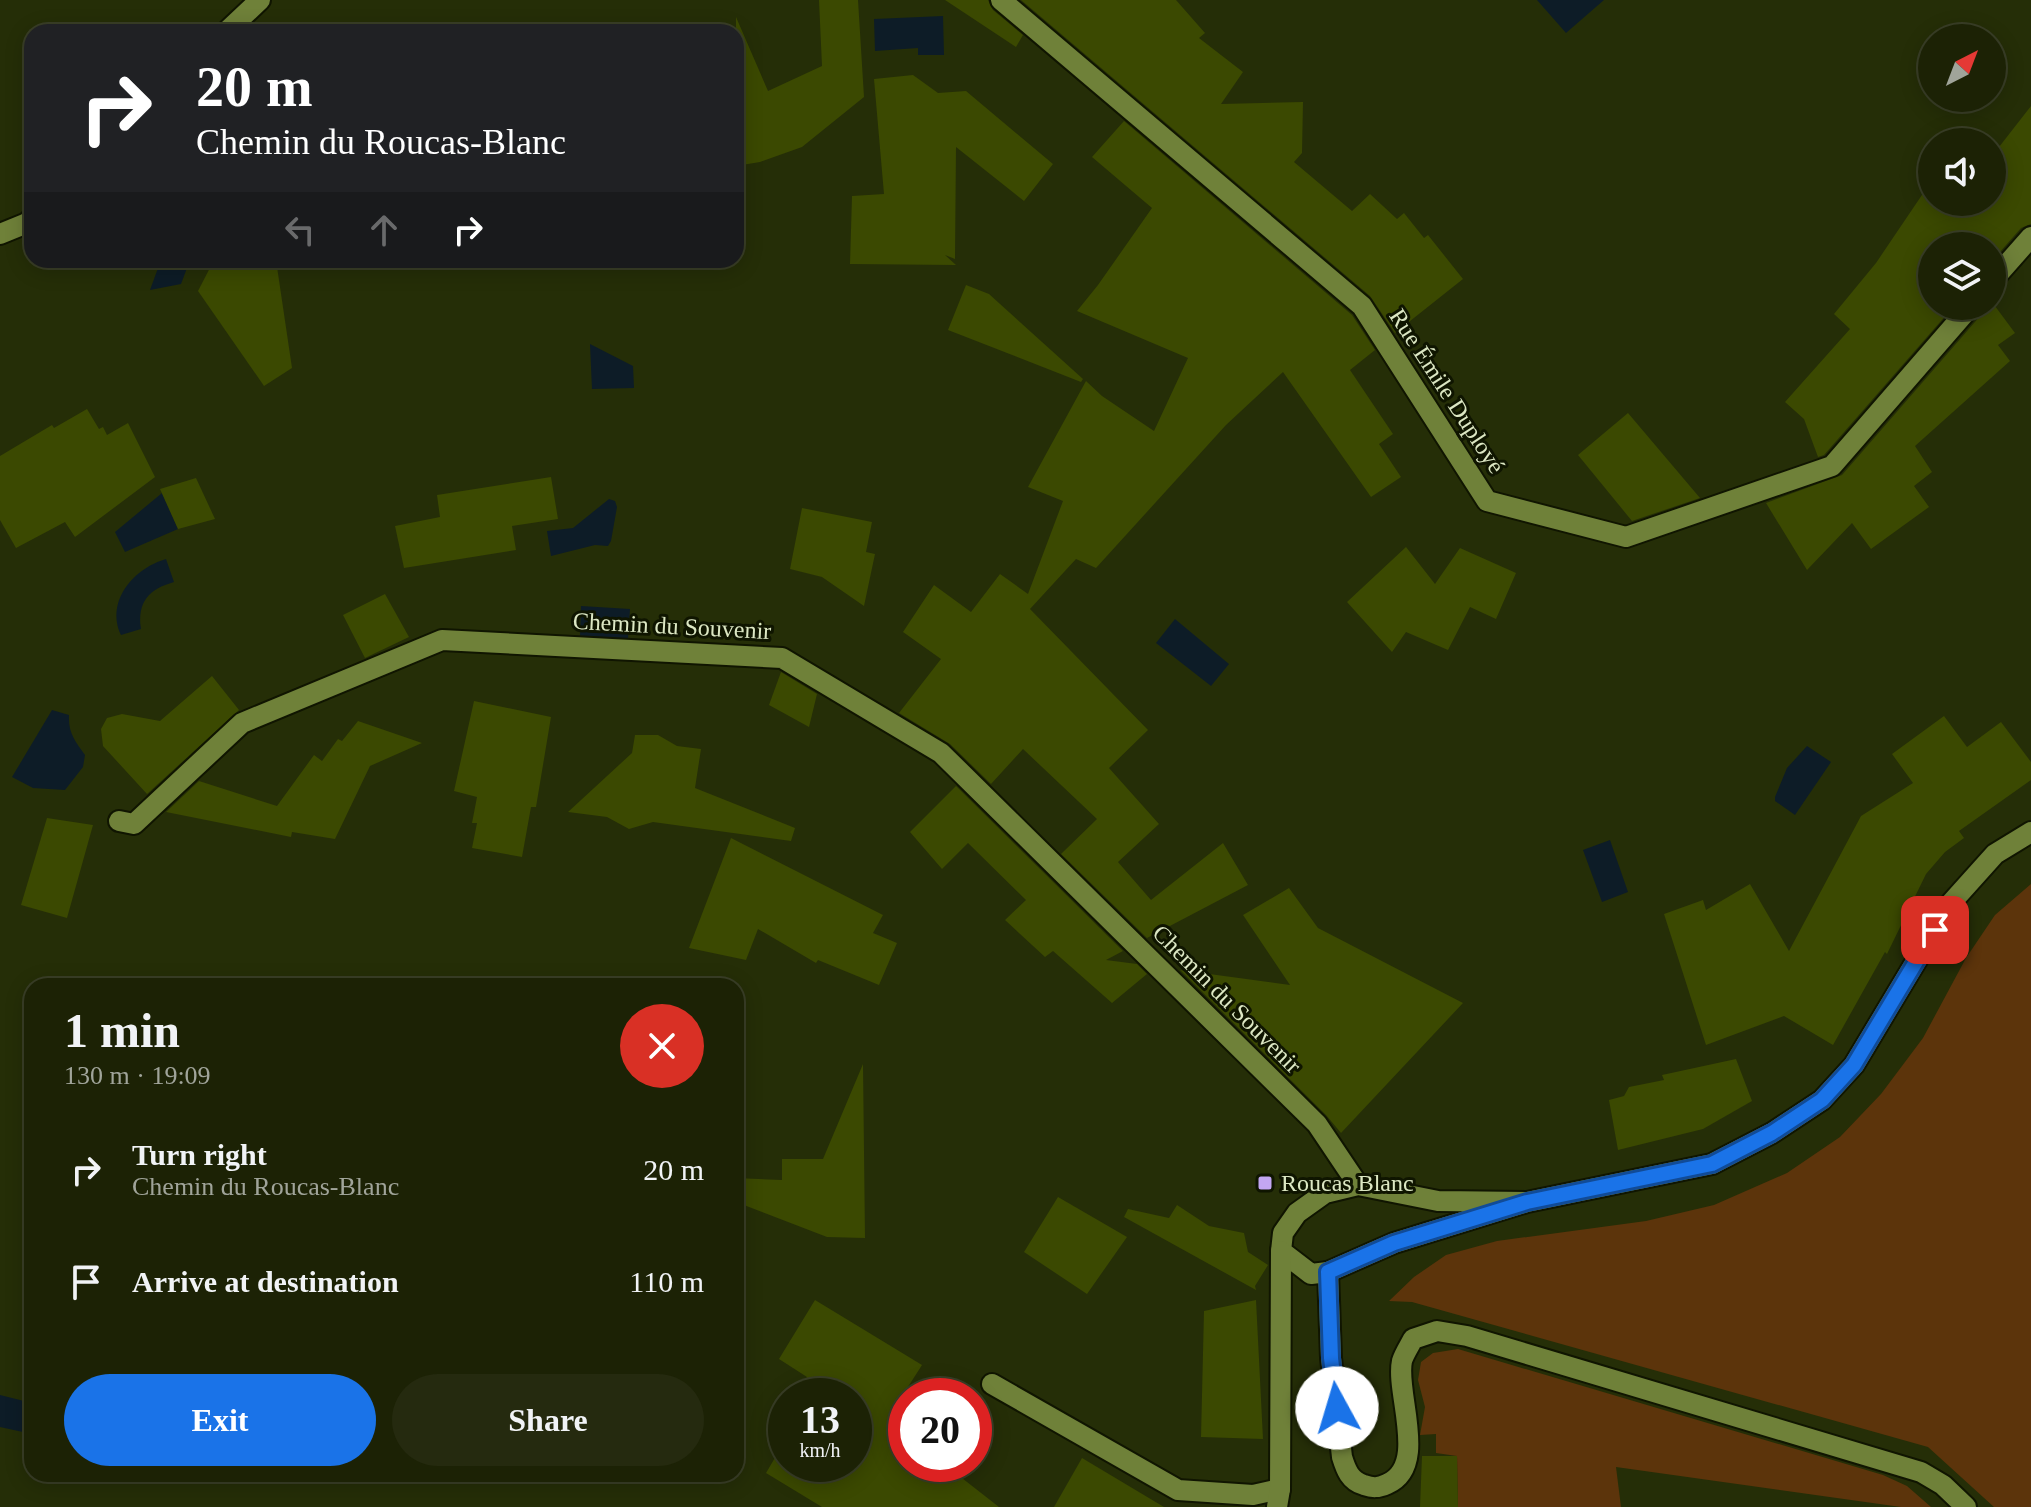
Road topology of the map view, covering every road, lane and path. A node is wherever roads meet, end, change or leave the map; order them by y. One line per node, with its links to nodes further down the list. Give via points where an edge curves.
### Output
1 (1001, 0): 8 (street, Rue Émile Duployé, via 1362,306 1487,501 1626,537 1832,466)
2 (254, 5): 3 (street)
3 (234, 24)
4 (24, 224): 5 (street)
5 (0, 234)
6 (2031, 237): 7 (street)
7 (2006, 265)
8 (1959, 320)
9 (119, 821): 11 (street, Chemin du Souvenir, via 134,824 242,723 442,640 782,658 941,753 1317,1124)
10 (2031, 832): 12 (street, via 1995,854 1951,903 1854,1065 1822,1100 1712,1164)
11 (1358, 1185): 12 (street, via 1438,1201); 13 (street, via 1325,1193 1297,1213 1283,1233)
12 (1527, 1202): 14 (street, via 1394,1243)
13 (1281, 1251): 14 (street, via 1311,1274); 16 (street)
14 (1328, 1272): 17 (street, via 1342,1457 1347,1473)
15 (992, 1384): 16 (street, via 1178,1490)
16 (1279, 1498)
17 (1378, 1498): 18 (street, via 1402,1471 1407,1457 1402,1361 1413,1339 1437,1331 1921,1472)
18 (1966, 1507)

